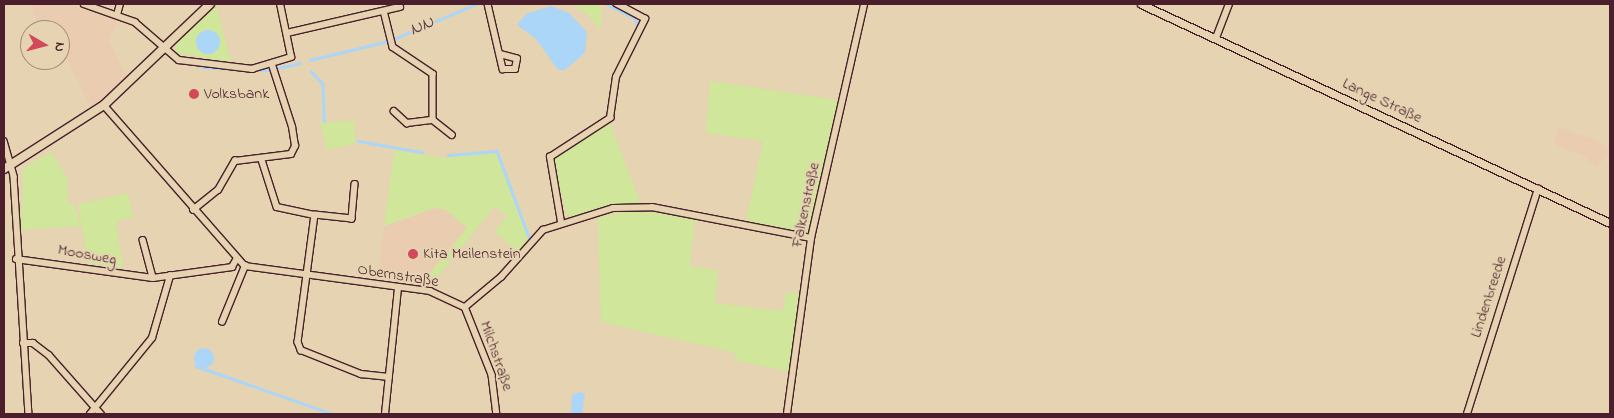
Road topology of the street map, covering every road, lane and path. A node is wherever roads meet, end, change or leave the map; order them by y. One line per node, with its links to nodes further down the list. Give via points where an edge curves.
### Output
1 (84, 4): 12 (street)
2 (120, 4): 12 (street)
3 (210, 4): 15 (main road)
4 (280, 4): 13 (street)
5 (488, 4): 16 (street, via 490,27)
6 (617, 4): 29 (street, via 646,19 616,77 610,118 550,157)
7 (864, 4): 31 (street, Falkenstraße)
8 (1141, 4): 14 (street, Lange Straße)
9 (1229, 4): 14 (street)
10 (400, 7): 11 (street)
11 (384, 11): 13 (street); 20 (street, via 393,47 433,74)
12 (117, 14): 15 (street, via 145,29)
13 (287, 34): 17 (street, via 291,57)
14 (1216, 38): 26 (street, Lange Straße)
15 (164, 48): 17 (street, via 179,60 195,64 252,69); 18 (main road)
16 (502, 55)
17 (272, 65): 23 (street, via 295,146 291,154)
18 (104, 105): 24 (main road); 27 (street, Obernstraße)
19 (394, 111): 20 (street, via 407,123)
20 (433, 120): 21 (street)
21 (452, 135)
22 (4, 141): 24 (street)
23 (262, 160): 27 (street, via 256,155 236,161 218,190); 28 (street, via 277,207)
24 (7, 167): 33 (street)
25 (355, 184): 28 (street, via 352,219)
26 (1538, 189): 30 (street, Lange Straße); 51 (street, Lindenbreede)
27 (192, 210): 34 (street, Obernstraße)
28 (315, 216): 37 (street)
29 (561, 222): 31 (street, via 634,206); 40 (street, via 534,237 502,277)
30 (1610, 223)
31 (812, 238): 50 (street, Falkenstraße)
32 (144, 240): 38 (street)
33 (16, 259): 38 (street, Moosweg); 42 (street)
34 (236, 260): 35 (street, Obernstraße); 36 (street, Moosweg, via 232,266)
35 (245, 266): 37 (street, Obernstraße); 41 (street)
36 (170, 276): 38 (street, Moosweg); 44 (street, via 152,338)
37 (306, 276): 39 (street, Obernstraße); 43 (street, via 297,335 301,350 360,374)
38 (153, 278)
39 (398, 288): 40 (street, Obernstraße, via 430,291); 43 (street)
40 (465, 307): 49 (street, Milchstraße, via 492,375)
41 (222, 322)
42 (23, 342): 44 (street, via 32,343 49,355); 45 (street)
43 (389, 377): 48 (street)
44 (96, 409): 46 (street); 47 (street)
45 (29, 414)
46 (90, 414)
47 (101, 414)
48 (385, 414)
49 (497, 414)
50 (787, 414)
51 (1467, 414)

